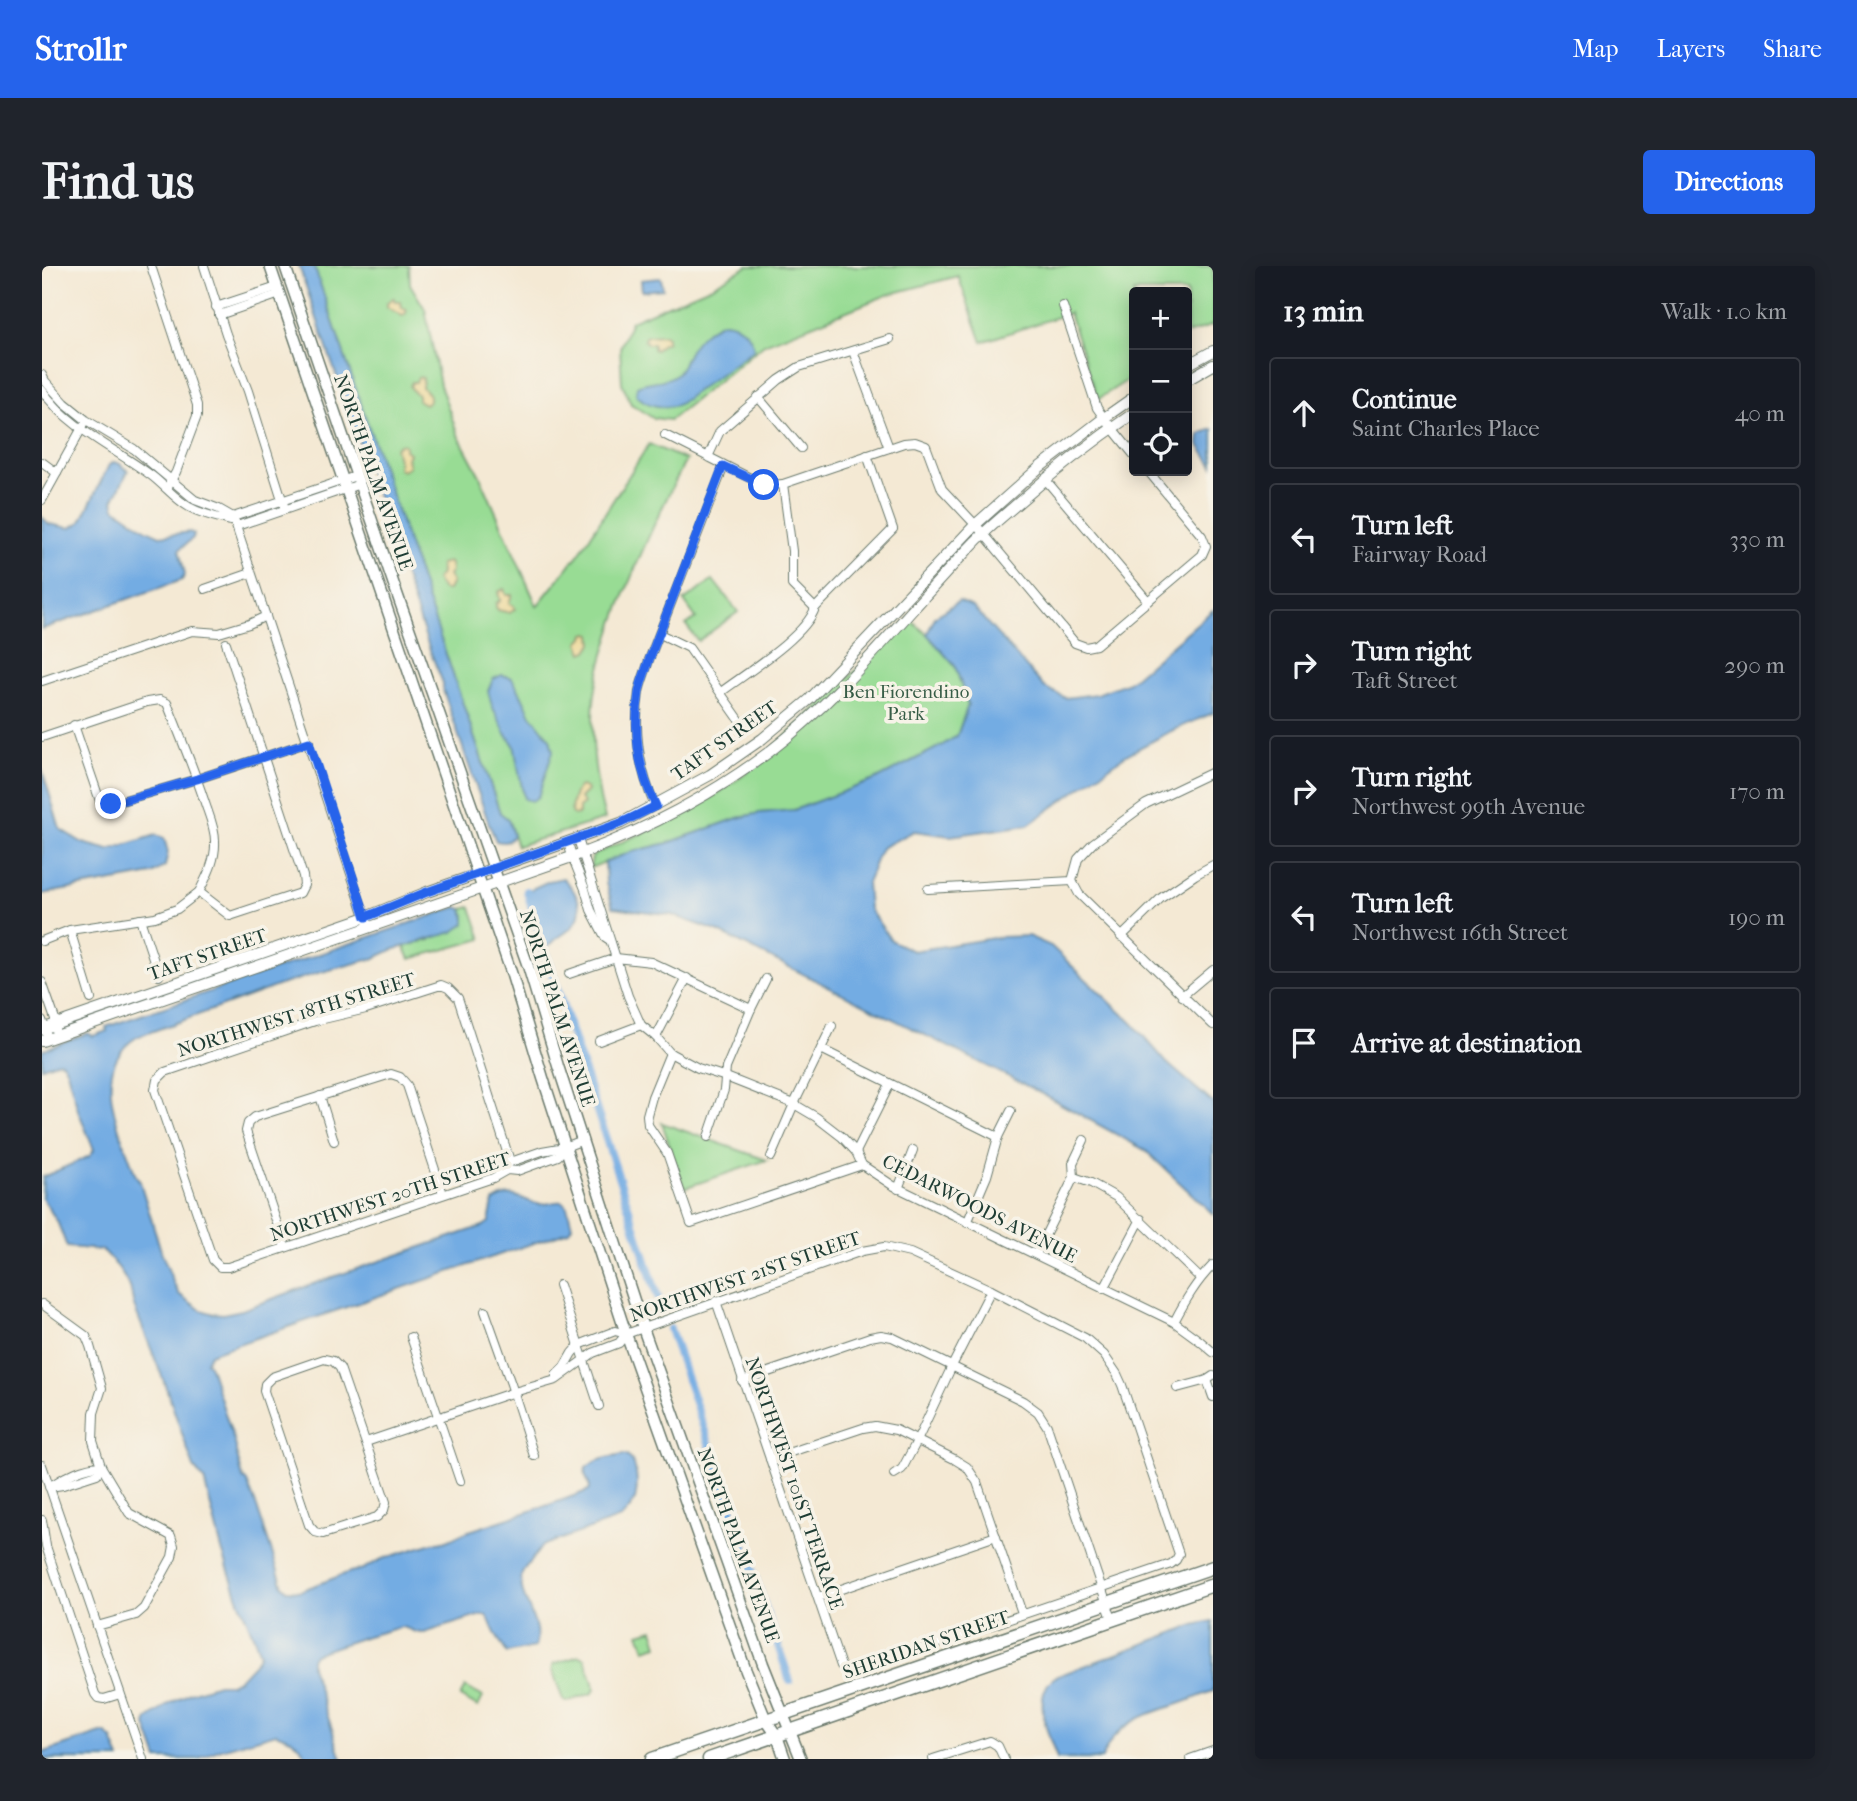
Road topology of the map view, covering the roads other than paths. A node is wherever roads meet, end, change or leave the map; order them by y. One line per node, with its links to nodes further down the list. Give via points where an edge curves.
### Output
1 (150, 266): 34 (street, via 197,405 197,416)
2 (204, 266): 7 (street)
3 (270, 266): 5 (main road, NORTH PALM AVENUE)
4 (285, 266): 33 (main road, NORTH PALM AVENUE)
5 (279, 291): 7 (street); 35 (main road, NORTH PALM AVENUE)
6 (1063, 306): 19 (street)
7 (218, 311): 38 (street)
8 (890, 339): 9 (street)
9 (853, 351): 16 (street, via 799,367); 24 (street)
10 (1213, 351): 11 (street)
11 (1192, 362)
12 (1213, 365): 14 (street)
13 (42, 375): 20 (street)
14 (1192, 377)
15 (42, 390): 20 (street)
16 (758, 397): 23 (street); 27 (street, via 720,431)
17 (1129, 400): 19 (street, TAFT STREET)
18 (1129, 416): 21 (street, TAFT STREET)
19 (1104, 418): 21 (street); 40 (street, TAFT STREET, via 1040,467)
20 (84, 424): 30 (street); 34 (street)
21 (1112, 428): 25 (street); 32 (street, TAFT STREET)
22 (665, 435): 27 (street)
23 (801, 448)
24 (889, 448): 26 (street); 40 (street, via 909,442 926,446 942,489)
25 (1129, 448)
26 (867, 455): 36 (street); 45 (street, via 893,529)
27 (708, 457): 29 (street)
28 (42, 462): 30 (street)
29 (723, 466): 36 (street, via 764,485); 48 (street)
30 (57, 473): 37 (street)
31 (1152, 476): 43 (street, via 1206,546 1202,555)
32 (1045, 479): 40 (street, TAFT STREET); 43 (street)
33 (358, 480): 35 (street); 44 (main road, NORTH PALM AVENUE)
34 (169, 484): 39 (street, via 191,508)
35 (344, 484): 38 (street); 46 (main road, NORTH PALM AVENUE)
36 (783, 484): 45 (street, via 792,585)
37 (42, 500)
38 (284, 505): 39 (street)
39 (235, 522): 41 (street)
40 (979, 529): 43 (street, via 1075,643 1096,645); 59 (street, TAFT STREET, via 810,699 762,739); 61 (street, TAFT STREET, via 819,709 771,750 666,817)
41 (251, 573): 42 (street); 47 (street)
42 (205, 589)
43 (1148, 601)
44 (402, 608): 46 (street); 64 (main road, NORTH PALM AVENUE)
45 (815, 608): 51 (street, via 813,617 797,633)
46 (388, 612): 65 (main road, NORTH PALM AVENUE)
47 (265, 616): 50 (street, via 219,633 191,631); 55 (street)
48 (660, 634): 51 (street, via 689,648); 59 (street, via 639,691 637,724 639,759)
49 (226, 643): 56 (street)
50 (42, 681)
51 (721, 692): 53 (street)
52 (74, 725): 54 (street); 58 (street, via 160,700 167,704); 58 (street, via 101,804)
53 (743, 725)
54 (42, 737)
55 (309, 742): 56 (street); 71 (street)
56 (263, 756): 58 (street); 70 (street, via 304,885 300,893 230,916)
57 (1213, 772): 66 (street, via 1146,804 1093,843 1078,859)
58 (197, 779): 70 (street, via 215,842 214,860)
59 (656, 806): 60 (street, TAFT STREET)
60 (573, 841): 61 (street, CEDARWOODS AVENUE); 62 (street, CEDARWOODS AVENUE); 64 (street, TAFT STREET)
61 (583, 853): 62 (street, TAFT STREET); 76 (street, CEDARWOODS AVENUE)
62 (572, 856): 67 (street, TAFT STREET); 76 (street, CEDARWOODS AVENUE, via 591,910)
63 (1213, 865): 75 (street, via 1161,898)
64 (494, 868): 65 (street, TAFT STREET); 67 (main road, NORTH PALM AVENUE)
65 (477, 874): 68 (main road, NORTH PALM AVENUE); 71 (street, TAFT STREET)
66 (1072, 881): 69 (street); 75 (street)
67 (499, 882): 68 (street, TAFT STREET); 104 (main road, NORTH PALM AVENUE)
68 (482, 887): 73 (street, TAFT STREET); 107 (main road, NORTH PALM AVENUE)
69 (929, 889)
70 (199, 892): 72 (street, via 177,909)
71 (366, 917): 73 (street); 90 (street, TAFT STREET)
72 (140, 919): 74 (street); 81 (street)
73 (369, 928): 93 (street, TAFT STREET)
74 (70, 930): 77 (street); 86 (street)
75 (1121, 937): 85 (street)
76 (610, 940): 78 (street, CEDARWOODS AVENUE)
77 (42, 941)
78 (616, 958): 80 (street); 82 (street, via 651,962); 88 (street, CEDARWOODS AVENUE)
79 (1213, 971): 85 (street)
80 (569, 974)
81 (159, 976)
82 (687, 978): 87 (street); 92 (street)
83 (766, 979): 87 (street)
84 (42, 982): 90 (street, via 55,1019)
85 (1182, 996): 89 (street)
86 (91, 999)
87 (751, 1009): 97 (street)
88 (641, 1025): 92 (street, CEDARWOODS AVENUE); 94 (street)
89 (1213, 1025)
90 (46, 1026): 93 (street)
91 (832, 1026): 95 (street)
92 (656, 1037): 96 (street, CEDARWOODS AVENUE)
93 (49, 1039)
94 (599, 1041)
95 (821, 1049): 98 (street); 100 (street)
96 (670, 1053): 97 (street, CEDARWOODS AVENUE); 112 (street, via 652,1097 648,1125 667,1153 691,1223)
97 (726, 1077): 100 (street, CEDARWOODS AVENUE); 102 (street)
98 (890, 1084): 103 (street); 109 (street)
99 (320, 1096): 106 (street); 115 (street, via 391,1074 400,1077 407,1085); 118 (street, via 255,1117 246,1131)
100 (794, 1104): 109 (street, CEDARWOODS AVENUE, via 824,1122); 110 (street)
101 (1011, 1111): 103 (street)
102 (708, 1137)
103 (998, 1137): 117 (street)
104 (583, 1140): 107 (street, NORTHWEST 20TH STREET); 130 (main road, NORTH PALM AVENUE)
105 (1084, 1140): 113 (street, via 1073,1163)
106 (334, 1141)
107 (565, 1147): 111 (street, NORTHWEST 20TH STREET, via 539,1149); 111 (street, NORTHWEST 20TH STREET, via 558,1156 517,1171); 131 (main road, NORTH PALM AVENUE)
108 (913, 1150): 114 (street)
109 (856, 1152): 112 (street, CEDARWOODS AVENUE)
110 (771, 1157)
111 (508, 1163): 115 (street, NORTHWEST 20TH STREET, via 493,1178); 121 (street, NORTHWEST 18TH STREET, via 458,998 441,985 315,1021 165,1072 155,1090 213,1260)
112 (862, 1164): 114 (street, CEDARWOODS AVENUE)
113 (1073, 1178): 116 (street, via 1106,1190); 119 (street)
114 (898, 1189): 117 (street, CEDARWOODS AVENUE)
115 (443, 1194): 118 (street, NORTHWEST 20TH STREET)
116 (1141, 1219): 122 (street); 124 (street)
117 (967, 1223): 119 (street, CEDARWOODS AVENUE)
118 (285, 1247): 121 (street, NORTHWEST 20TH STREET)
119 (1036, 1254): 124 (street, CEDARWOODS AVENUE)
120 (1213, 1265): 122 (street)
121 (220, 1267)
122 (1200, 1278): 129 (street)
123 (559, 1285): 134 (street)
124 (1104, 1289): 129 (street, CEDARWOODS AVENUE)
125 (991, 1290): 126 (street, NORTHWEST 21ST STREET, via 909,1253 884,1247); 138 (street); 160 (street, NORTHWEST 21ST STREET, via 1085,1338 1117,1374 1179,1554 1171,1564)
126 (716, 1301): 130 (street, NORTHWEST 21ST STREET); 140 (street, NORTHWEST 101ST TERRACE)
127 (42, 1304): 152 (street, via 86,1336 90,1346 102,1388 94,1413 93,1441)
128 (485, 1311): 143 (street)
129 (1174, 1322): 136 (street, CEDARWOODS AVENUE)
130 (643, 1328): 131 (street, NORTHWEST 21ST STREET); 167 (main road, NORTH PALM AVENUE)
131 (626, 1334): 133 (street, NORTHWEST 21ST STREET, via 615,1331); 135 (street, NORTHWEST 21ST STREET, via 619,1343); 168 (main road, NORTH PALM AVENUE)
132 (411, 1337): 146 (street)
133 (591, 1339): 134 (street, NORTHWEST 21ST STREET); 135 (street)
134 (579, 1345): 137 (street); 141 (street, NORTHWEST 21ST STREET, via 560,1372)
135 (595, 1352): 137 (street, NORTHWEST 21ST STREET)
136 (1213, 1352)
137 (584, 1359): 141 (street, NORTHWEST 21ST STREET, via 556,1380); 145 (street)
138 (952, 1366): 140 (street, via 881,1335); 147 (street); 160 (street, via 1038,1412 1047,1426)
139 (1210, 1378): 142 (street); 144 (street)
140 (742, 1381): 150 (street, NORTHWEST 101ST TERRACE)
141 (538, 1384): 143 (street, NORTHWEST 21ST STREET)
142 (1177, 1388)
143 (514, 1392): 146 (street, NORTHWEST 21ST STREET); 149 (street)
144 (1213, 1397)
145 (598, 1406)
146 (439, 1418): 148 (street, NORTHWEST 21ST STREET); 154 (street)
147 (917, 1441): 150 (street, via 875,1426); 153 (street, via 902,1469); 157 (street, via 967,1467)
148 (366, 1442): 148 (street, via 385,1499 384,1510 377,1517 317,1533 309,1525 265,1395 267,1382 320,1360 333,1361 340,1368)
149 (534, 1456)
150 (770, 1459): 161 (street, NORTHWEST 101ST TERRACE)
151 (42, 1465): 155 (street)
152 (101, 1466): 155 (street, via 97,1474); 165 (street, via 129,1513 171,1536 174,1546 144,1608 136,1615)
153 (894, 1474)
154 (460, 1481)
155 (49, 1487): 165 (street)
156 (42, 1520): 166 (street, via 46,1546 95,1695 104,1699)
157 (996, 1536): 161 (street); 163 (street)
158 (1213, 1567): 162 (main road, SHERIDAN STREET)
159 (1213, 1585): 164 (main road, SHERIDAN STREET)
160 (1102, 1587): 162 (street); 163 (street)
161 (818, 1597): 163 (street, NORTHWEST 101ST TERRACE, via 841,1666 854,1672)
162 (1107, 1603): 164 (street); 167 (main road, SHERIDAN STREET)
163 (1022, 1614)
164 (1112, 1619): 169 (main road, SHERIDAN STREET)
165 (97, 1626): 166 (street)
166 (120, 1694): 172 (street)
167 (784, 1713): 168 (main road, SHERIDAN STREET); 169 (main road, NORTH PALM AVENUE)
168 (766, 1720): 170 (main road, NORTH PALM AVENUE); 173 (main road, SHERIDAN STREET)
169 (792, 1731): 170 (main road, SHERIDAN STREET); 176 (main road, NORTH PALM AVENUE)
170 (777, 1737): 174 (main road, SHERIDAN STREET); 175 (main road, NORTH PALM AVENUE)
171 (1213, 1751): 179 (street)
172 (143, 1759)
173 (652, 1759)
174 (709, 1759)
175 (785, 1759)
176 (802, 1759)
177 (933, 1759): 178 (street, via 986,1742 994,1743)
178 (1004, 1759)
179 (1191, 1759)

